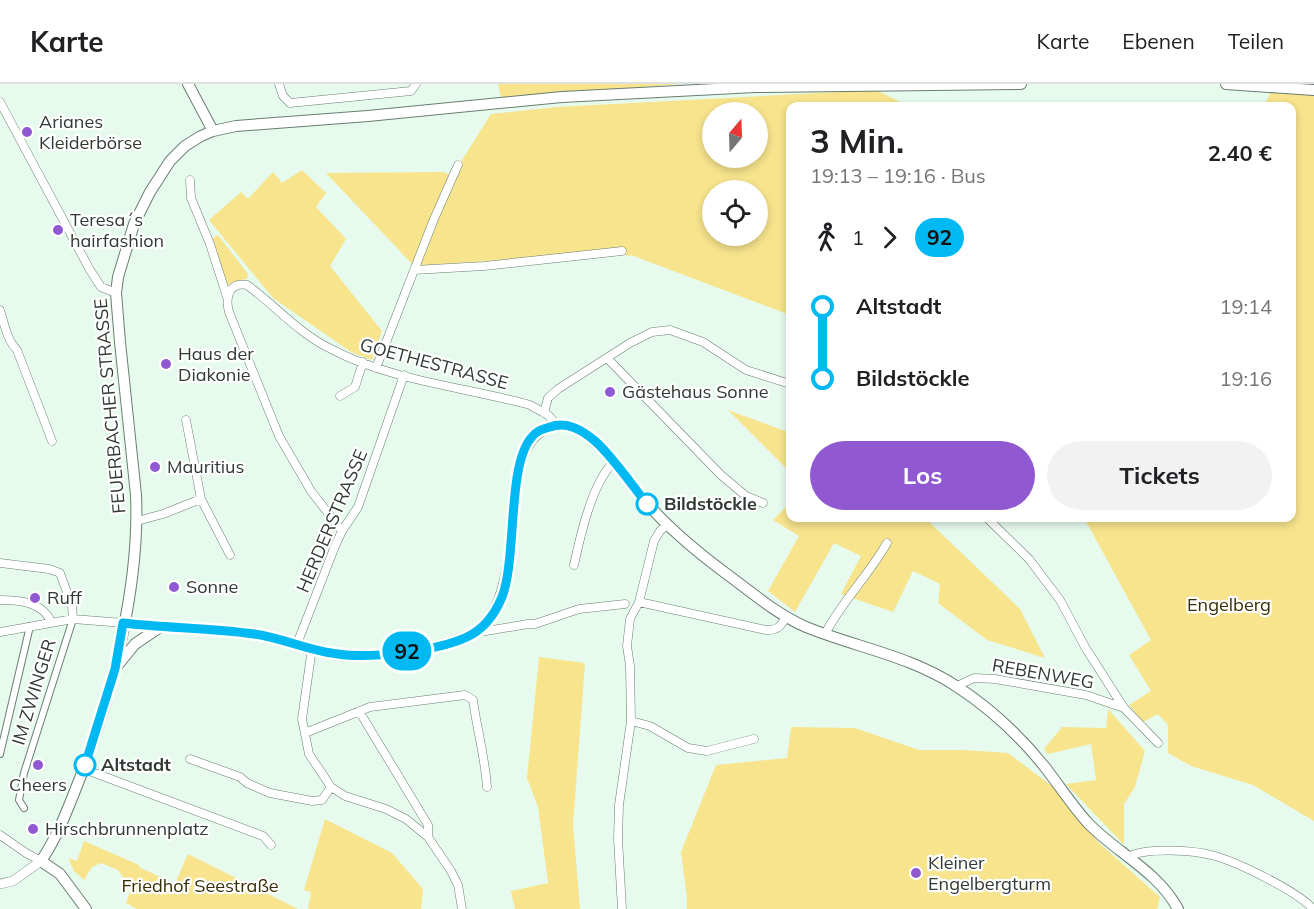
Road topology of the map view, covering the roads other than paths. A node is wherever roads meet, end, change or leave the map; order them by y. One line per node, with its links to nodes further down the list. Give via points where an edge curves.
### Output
1 (188, 84): 8 (main road)
2 (279, 84): 3 (street, via 290,103 411,91)
3 (416, 84)
4 (1021, 84): 8 (main road, FEUERBACHER STRASSE, via 754,87 562,97)
5 (1226, 84): 6 (main road)
6 (1314, 90)
7 (0, 102): 13 (street, via 90,270 101,287)
8 (213, 131): 13 (main road, FEUERBACHER STRASSE, via 185,146 150,192 123,255)
9 (458, 165): 12 (street)
10 (190, 180): 14 (street, via 191,198)
11 (622, 251): 12 (street)
12 (414, 270): 18 (street)
13 (116, 292): 29 (main road, FEUERBACHER STRASSE)
14 (227, 302): 17 (street, GOETHESTRASSE, via 232,287 247,285 303,332 331,350); 32 (street, via 279,436 311,491)
15 (0, 310): 25 (street)
16 (607, 358): 20 (street, via 652,332 670,330 703,342 746,370); 22 (street, via 553,393); 28 (street, via 721,475 746,496)
17 (363, 363): 18 (street, GOETHESTRASSE); 21 (street, via 355,387)
18 (376, 368): 19 (street, GOETHESTRASSE)
19 (404, 375): 22 (street, GOETHESTRASSE, via 509,399); 32 (street, HERDERSTRASSE, via 358,507)
20 (786, 383)
21 (340, 396)
22 (544, 413): 24 (street, GOETHESTRASSE)
23 (186, 420): 27 (street)
24 (557, 425): 26 (main road, via 579,430 595,441); 46 (main road, via 539,430 522,453 502,596 495,612)
25 (52, 441)
26 (613, 463): 31 (main road); 36 (street, via 593,497)
27 (201, 499): 29 (street); 34 (street)
28 (763, 503)
29 (137, 520): 43 (main road, FEUERBACHER STRASSE)
30 (991, 522): 53 (street, via 1029,559 1060,600)
31 (667, 525): 38 (street, via 654,542); 40 (main road)
32 (342, 531): 49 (street, HERDERSTRASSE)
33 (887, 543): 48 (street)
34 (230, 555)
35 (0, 563): 41 (street, via 60,573)
36 (574, 565)
37 (0, 600): 42 (street, via 27,602 48,615)
38 (639, 602): 40 (street, via 773,631); 55 (street, via 630,619 627,646)
39 (625, 604): 46 (street, via 579,609 535,624)
40 (786, 617): 48 (main road)
41 (73, 619): 42 (street); 43 (street); 64 (street, IM ZWINGER, via 24,773 19,800)
42 (51, 622): 45 (street)
43 (123, 623): 44 (main road); 51 (main road, FEUERBACHER STRASSE)
44 (161, 627): 49 (main road, via 253,634); 51 (main road, via 135,644)
45 (29, 630): 47 (street); 59 (street)
46 (479, 630): 50 (main road, via 437,646 391,654 347,655)
47 (0, 632)
48 (825, 634): 52 (main road, via 928,670)
49 (297, 644): 50 (main road)
50 (312, 648): 56 (street, via 303,716)
51 (115, 669): 61 (main road)
52 (957, 686): 53 (street, REBENWEG, via 974,678 995,679 1086,695); 68 (main road, via 997,716 1024,743 1088,823)
53 (1124, 708): 58 (street)
54 (359, 711): 56 (street); 63 (street, via 465,695 473,700); 66 (street, via 428,825)
55 (631, 721): 57 (street, via 650,726 688,748 707,751); 74 (street, via 619,816)
56 (305, 733): 62 (street, via 309,754)
57 (754, 739)
58 (1158, 743)
59 (0, 754)
60 (190, 759): 62 (street, via 290,798 321,800)
61 (84, 770): 67 (street, via 263,836); 69 (main road, via 61,826)
62 (331, 787): 66 (street, via 406,819)
63 (487, 787)
64 (24, 808)
65 (0, 835): 69 (street)
66 (428, 837): 73 (street, via 458,885)
67 (271, 845)
68 (1128, 857): 71 (street, via 1167,851 1214,855); 75 (main road, via 1165,889)
69 (41, 861): 70 (street, via 13,881); 72 (main road, via 60,874)
70 (0, 885)
71 (1313, 907)
72 (86, 909)
73 (462, 909)
74 (622, 909)
75 (1178, 909)

